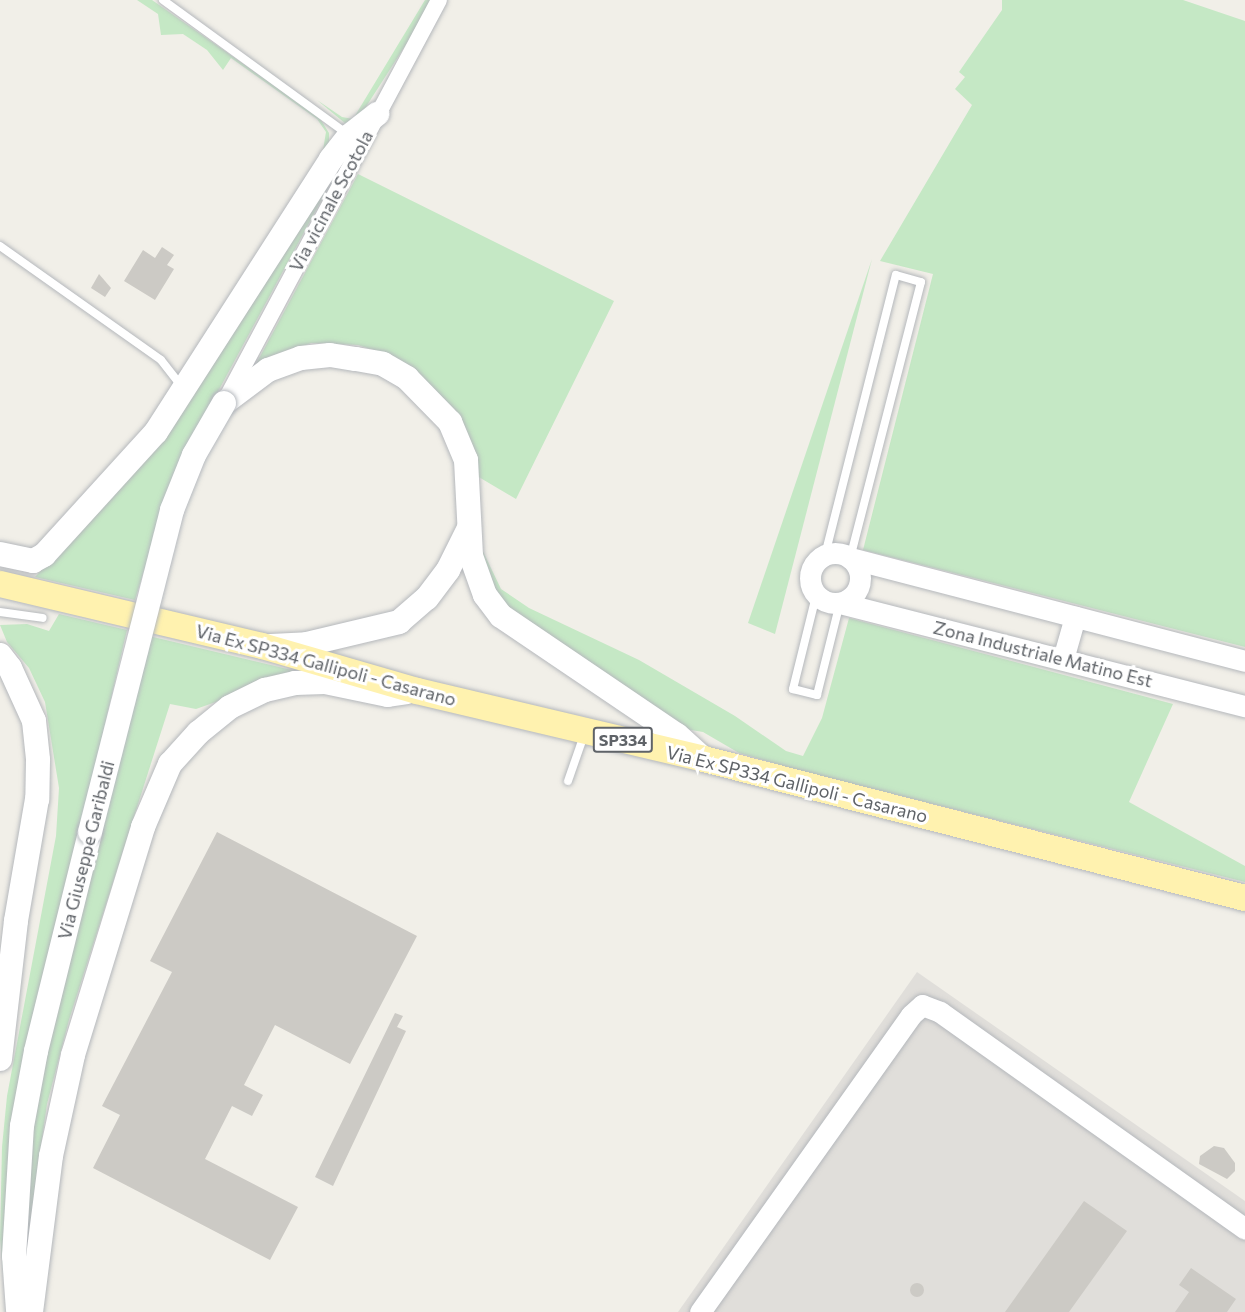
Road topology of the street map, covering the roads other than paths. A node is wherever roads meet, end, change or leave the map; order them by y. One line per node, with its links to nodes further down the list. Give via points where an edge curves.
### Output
1 (163, 0): 4 (lane)
2 (439, 0): 3 (street, Via vicinale Scotola)
3 (377, 114): 4 (main road); 7 (street, Via vicinale Scotola)
4 (349, 136): 6 (main road, via 317,179)
5 (0, 246): 6 (lane, via 161,360)
6 (184, 392): 9 (main road, via 156,432 44,555 33,561)
7 (224, 403): 8 (main road, via 268,370 301,358 330,355 382,364 407,378 450,422 466,460); 30 (main road, Via Giuseppe Garibaldi, bridge, via 194,455 172,510 36,1051 22,1126 14,1256)
8 (469, 528): 18 (main road, via 448,570 427,598 399,622 307,644); 25 (main road, via 471,556 485,595 501,616 677,735)
9 (0, 554)
10 (825, 555): 11 (street, via 838,553); 11 (lane, via 897,275 921,282); 13 (street, via 814,563 809,574)
11 (850, 558): 14 (street, via 860,579 858,590); 16 (street)
12 (0, 584): 18 (main road, Via Ex SP334 Gallipoli - Casarano / SP334)
13 (816, 596): 14 (street, Zona Industriale Matino Est, via 827,603); 14 (lane, via 793,688 817,694)
14 (840, 603): 20 (street, Zona Industriale Matino Est)
15 (0, 612): 17 (lane)
16 (1075, 617): 20 (street); 21 (street)
17 (43, 618)
18 (262, 646): 22 (main road, Via Ex SP334 Gallipoli - Casarano / SP334)
19 (0, 654): 28 (main road, via 33,721 38,760 38,799 16,921)
20 (1063, 659): 23 (street, Zona Industriale Matino Est)
21 (1245, 661)
22 (417, 691): 24 (main road, Via Ex SP334 Gallipoli - Casarano / SP334); 31 (main road, via 388,695 325,682 265,690 212,721 170,764 143,827 74,1055 51,1156)
23 (1245, 706)
24 (585, 731): 25 (main road, Via Ex SP334 Gallipoli - Casarano / SP334); 26 (lane)
25 (704, 759): 27 (main road, Via Ex SP334 Gallipoli - Casarano / SP334)
26 (568, 781)
27 (1245, 898)
28 (0, 1059)
29 (1245, 1229): 32 (street, via 940,1012 921,1005)
30 (18, 1312)
31 (31, 1312)
32 (700, 1312)

